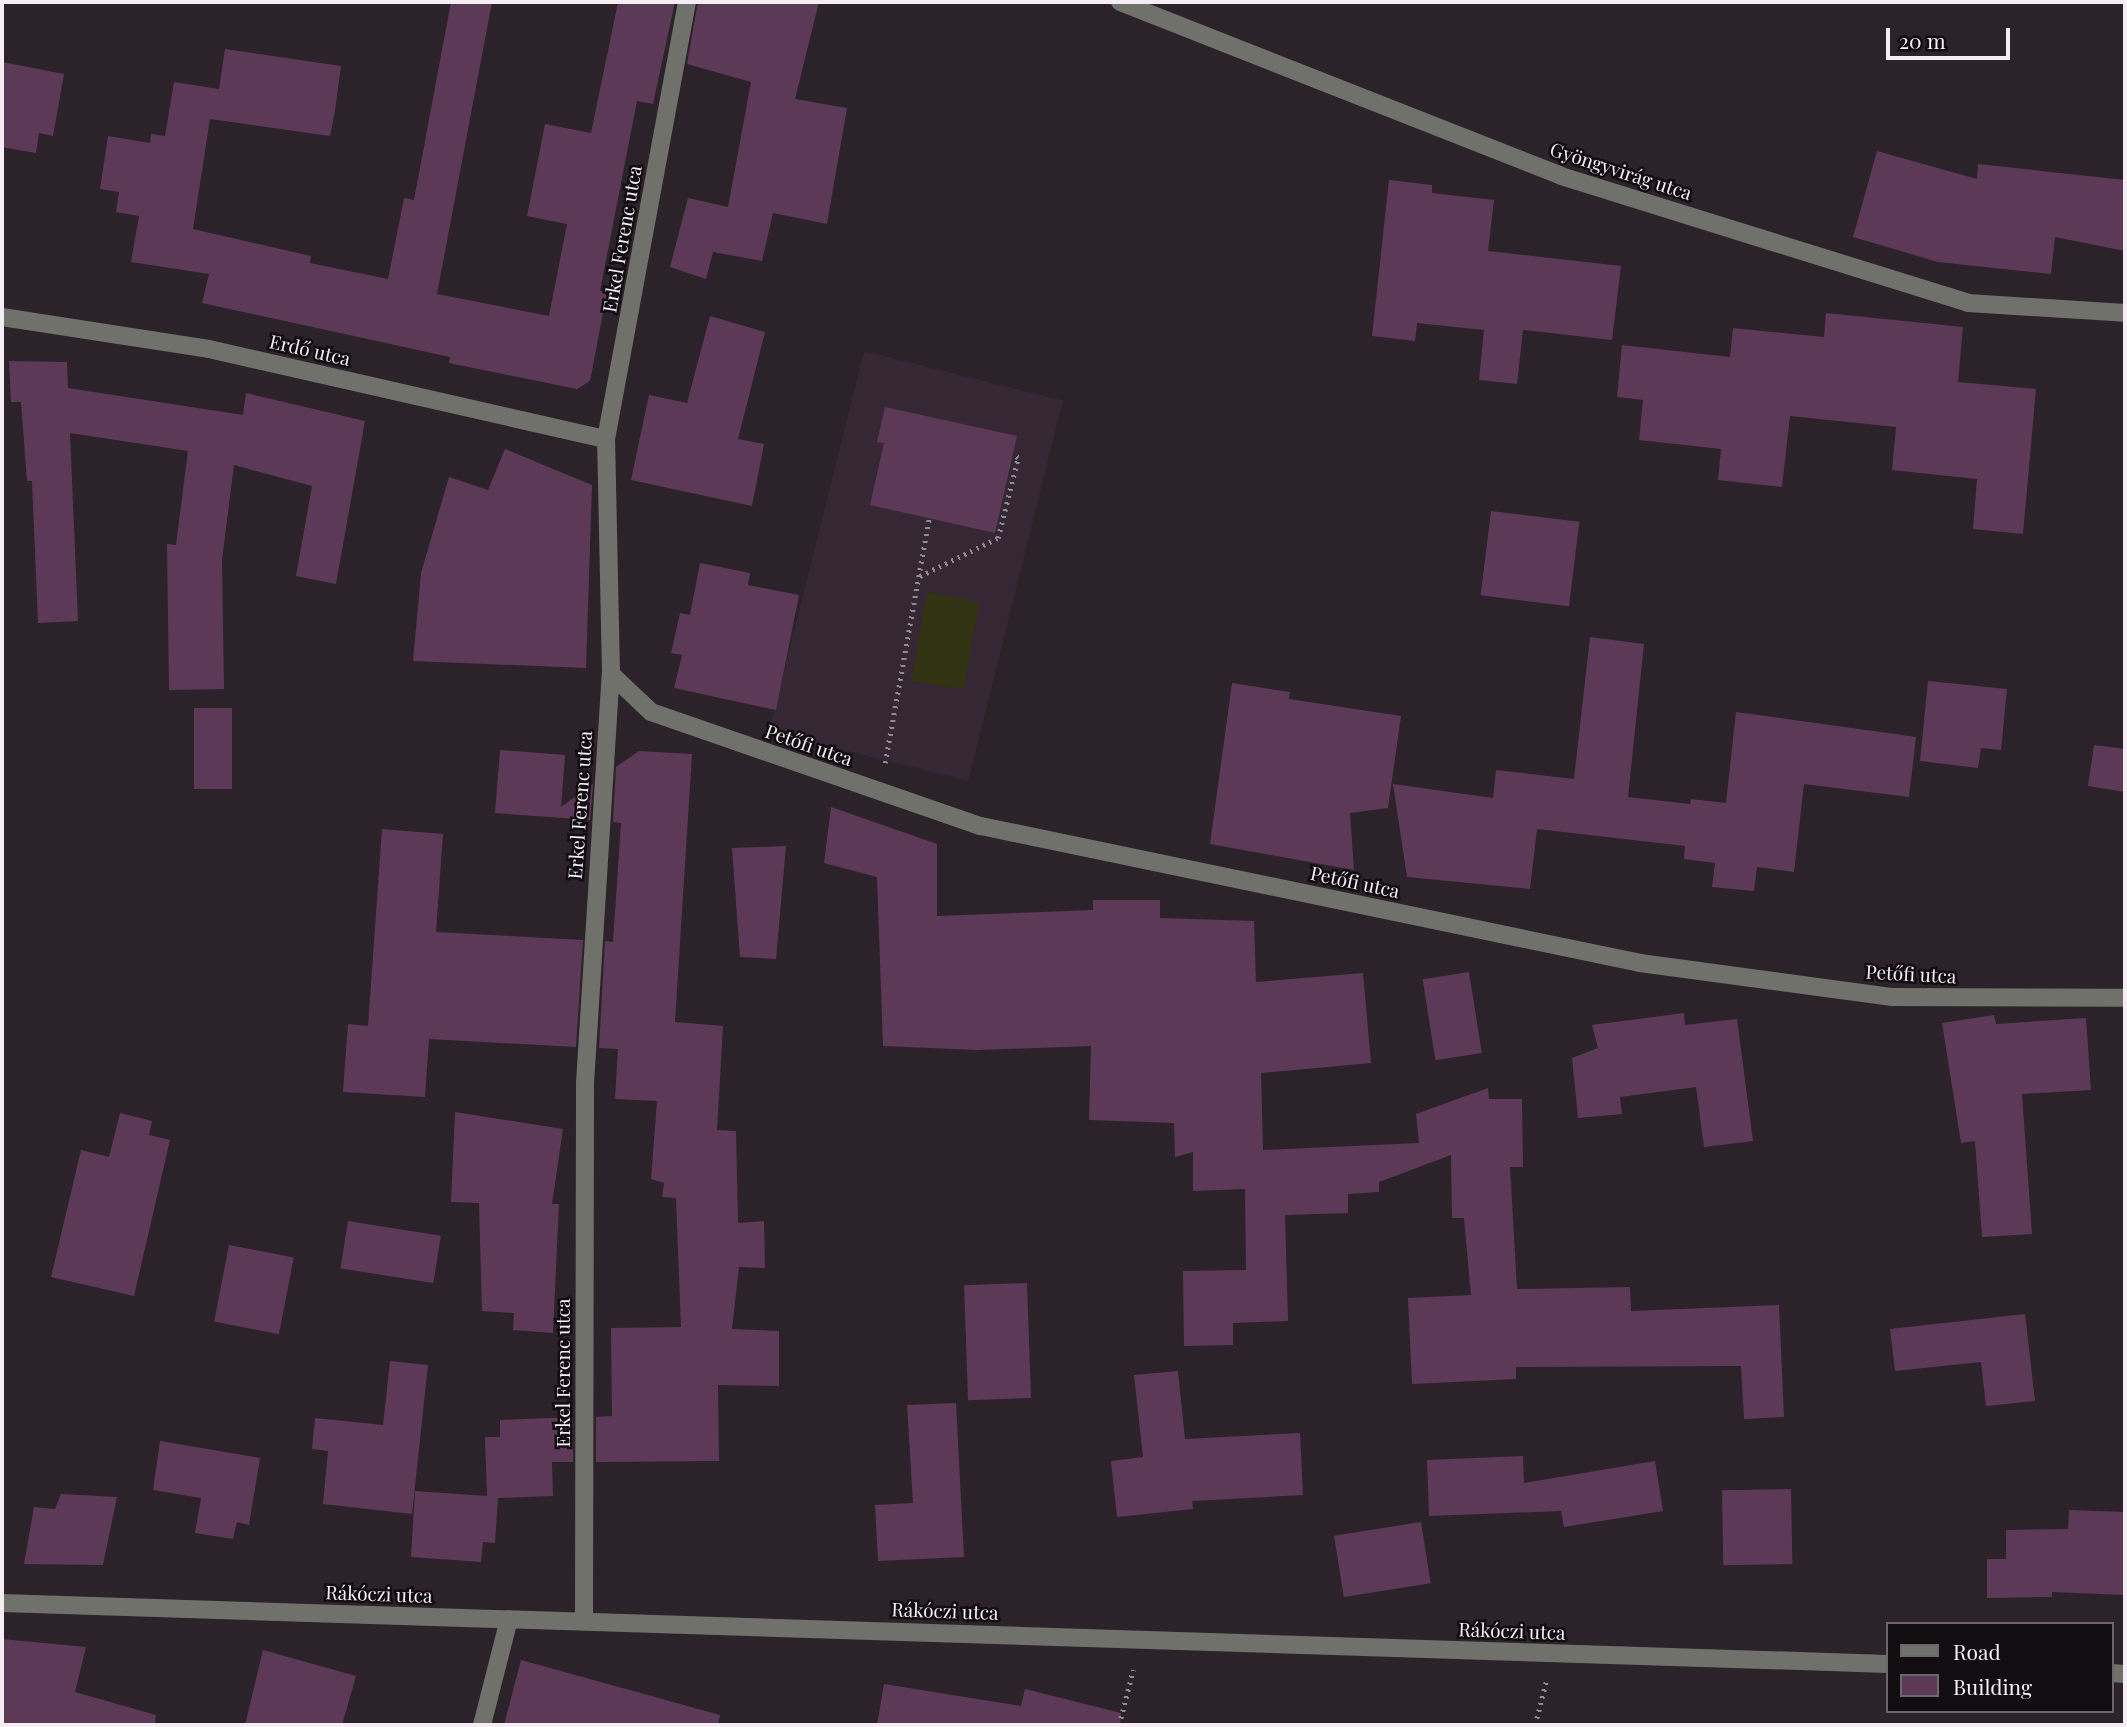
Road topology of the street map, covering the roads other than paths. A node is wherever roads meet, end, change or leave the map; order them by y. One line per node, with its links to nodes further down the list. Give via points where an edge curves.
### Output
1 (687, 2): 5 (street, Erkel Ferenc utca)
2 (1121, 2): 3 (street, Gyöngyvirág utca, via 1560,176 1955,299)
3 (2125, 313)
4 (2, 317): 5 (street, Erdő utca, via 209,349)
5 (607, 439): 6 (street, Erkel Ferenc utca)
6 (611, 674): 7 (street, Petőfi utca, via 651,712 981,826 1640,963 1893,997); 10 (street, Erkel Ferenc utca, via 584,1083)
7 (2125, 998)
8 (2, 1602): 9 (street, Rákóczi utca)
9 (509, 1619): 10 (street, Rákóczi utca); 12 (street)
10 (584, 1619): 11 (street, Rákóczi utca)
11 (1885, 1664)
12 (482, 1725)

